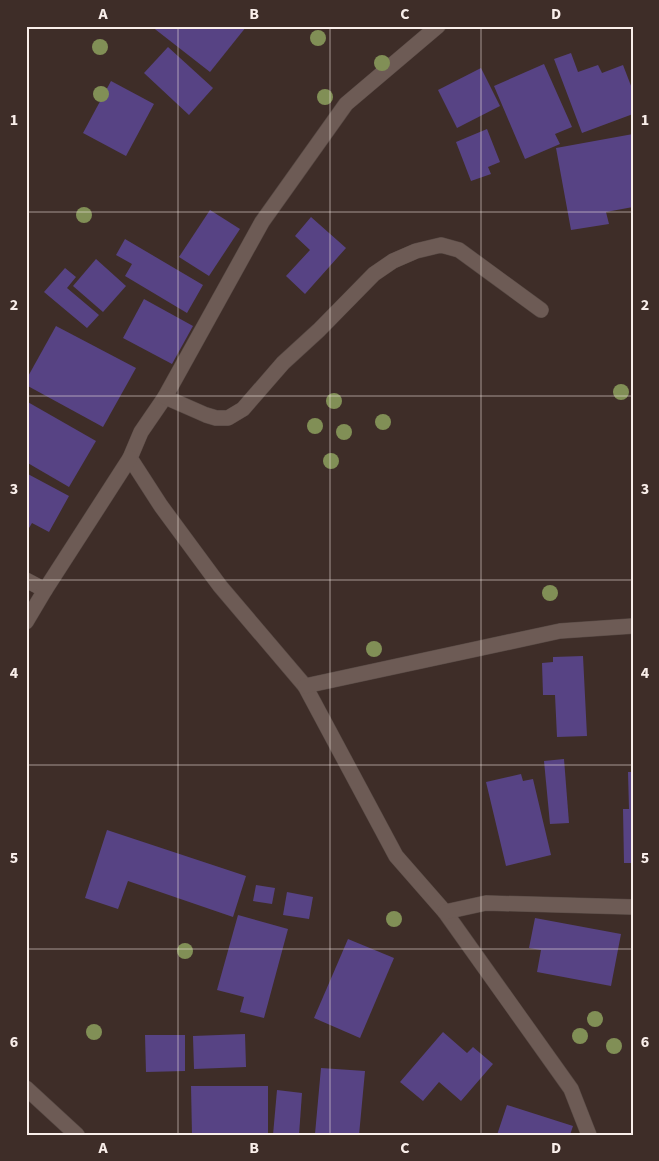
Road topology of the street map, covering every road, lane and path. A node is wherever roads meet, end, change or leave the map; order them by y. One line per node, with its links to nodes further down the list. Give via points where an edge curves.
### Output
1 (438, 26): 3 (street, via 346,104 262,222)
2 (541, 310): 3 (street, via 459,250 441,245 416,251 374,274 283,363 243,409 228,418 206,415)
3 (165, 397): 4 (street, via 141,432)
4 (130, 458): 6 (street); 9 (street, via 160,506 220,586)
5 (26, 580): 6 (street)
6 (45, 590): 7 (street)
7 (26, 622)
8 (633, 626): 9 (street, via 560,632)
9 (305, 686): 11 (street, via 396,856)
10 (633, 907): 11 (street, via 486,903)
11 (445, 912): 14 (street, via 571,1089)
12 (26, 1088): 13 (street)
13 (78, 1135)
14 (589, 1135)

